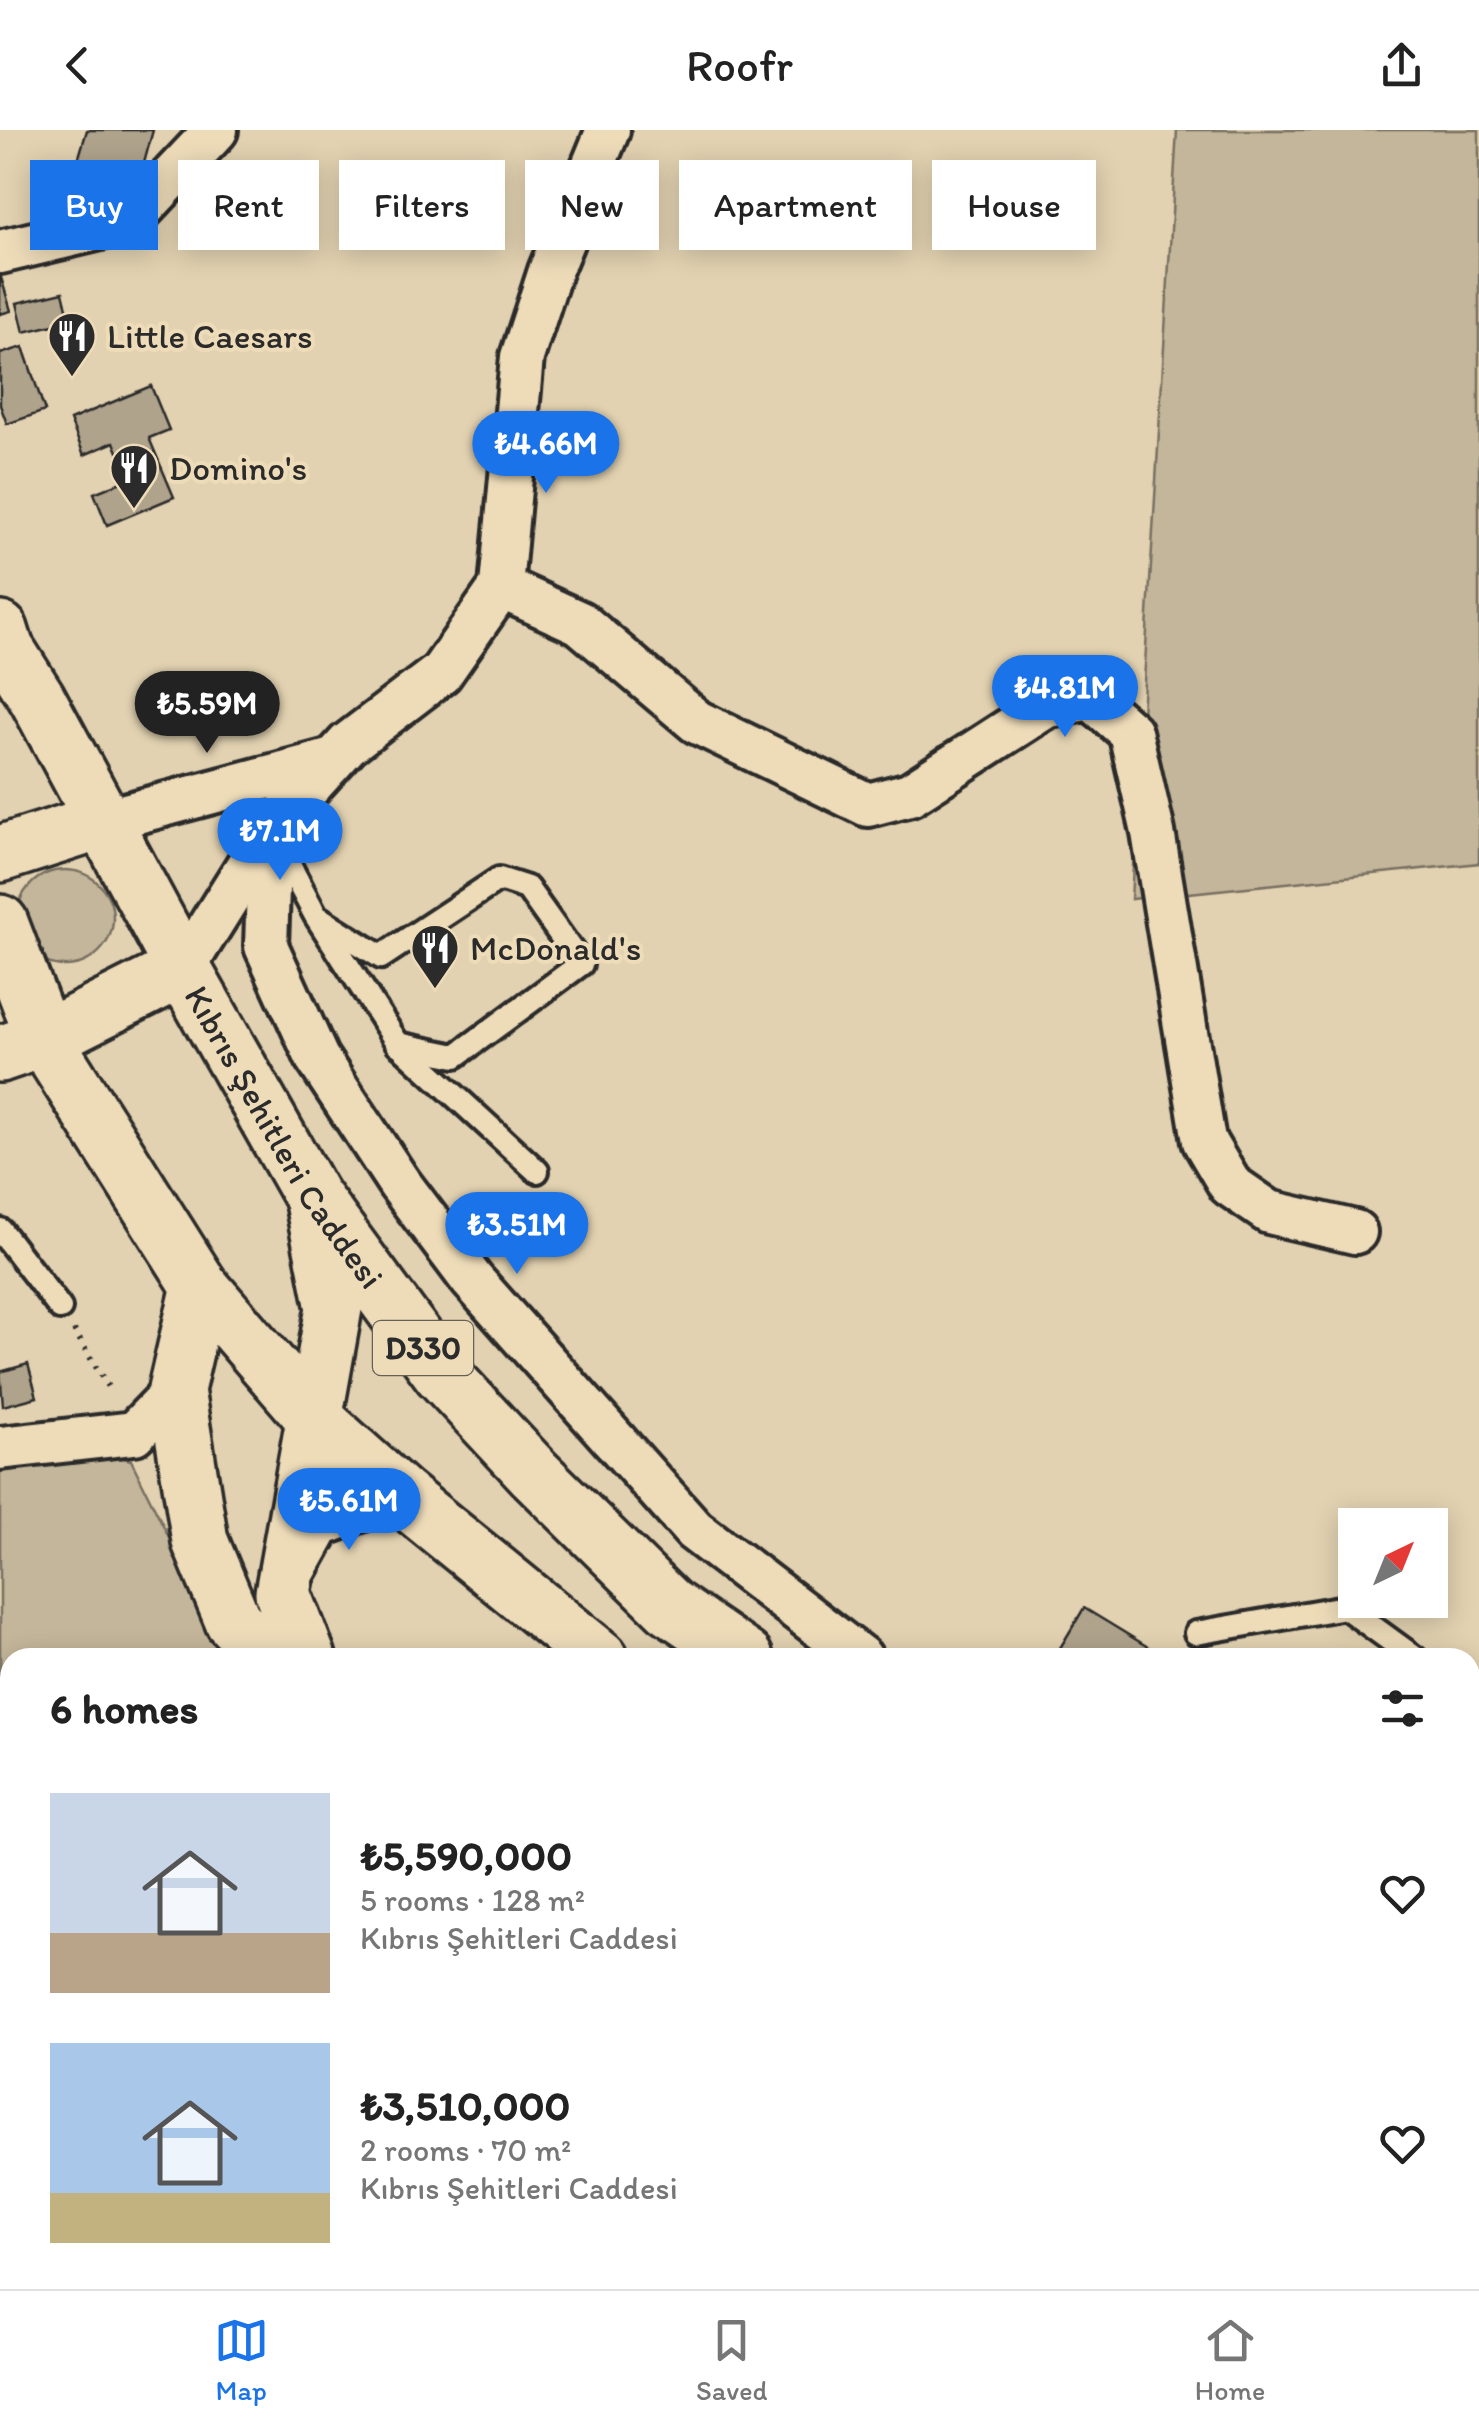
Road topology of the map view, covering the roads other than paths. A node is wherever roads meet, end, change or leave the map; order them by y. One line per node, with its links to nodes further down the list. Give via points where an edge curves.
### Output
1 (216, 130): 3 (street, via 130,221)
2 (608, 130): 4 (street, via 522,358)
3 (0, 252)
4 (502, 587): 6 (street, via 441,673); 18 (street, via 580,623 696,722 868,805 910,794 1044,708 1091,698 1130,732 1154,832 1204,1141 1230,1185 1269,1212)
5 (0, 630): 7 (main road, Kıbrıs Şehitleri Caddesi / D330)
6 (329, 762): 7 (street); 8 (street)
7 (103, 820): 9 (main road); 12 (main road, Kıbrıs Şehitleri Caddesi / D330)
8 (270, 830): 10 (lane); 12 (street); 31 (street, via 266,946 317,1058 399,1183 472,1280 694,1530)
9 (0, 854)
10 (316, 916): 13 (lane); 13 (lane, via 381,957 499,880 527,888 582,964 456,1056)
11 (0, 923): 14 (main road)
12 (182, 968): 14 (main road); 16 (main road, Kıbrıs Şehitleri Caddesi / D330)
13 (398, 1044): 15 (lane)
14 (13, 1047): 19 (main road)
15 (537, 1170)
16 (312, 1197): 22 (main road, via 334,1308); 30 (main road, Kıbrıs Şehitleri Caddesi / D330, via 441,1372 534,1473 669,1606)
17 (0, 1230): 20 (lane)
18 (1356, 1232)
19 (200, 1286): 21 (main road); 22 (main road)
20 (60, 1308)
21 (176, 1390): 23 (street, via 134,1432); 27 (main road, via 200,1541 233,1620)
22 (313, 1417): 24 (main road); 25 (main road)
23 (0, 1448)
24 (400, 1495): 25 (street, via 320,1525); 29 (main road)
25 (283, 1593): 28 (main road)
26 (1196, 1633): 32 (lane, via 1345,1608)
27 (260, 1648)
28 (304, 1648)
29 (588, 1648)
30 (731, 1648)
31 (847, 1648)
32 (1401, 1648)

